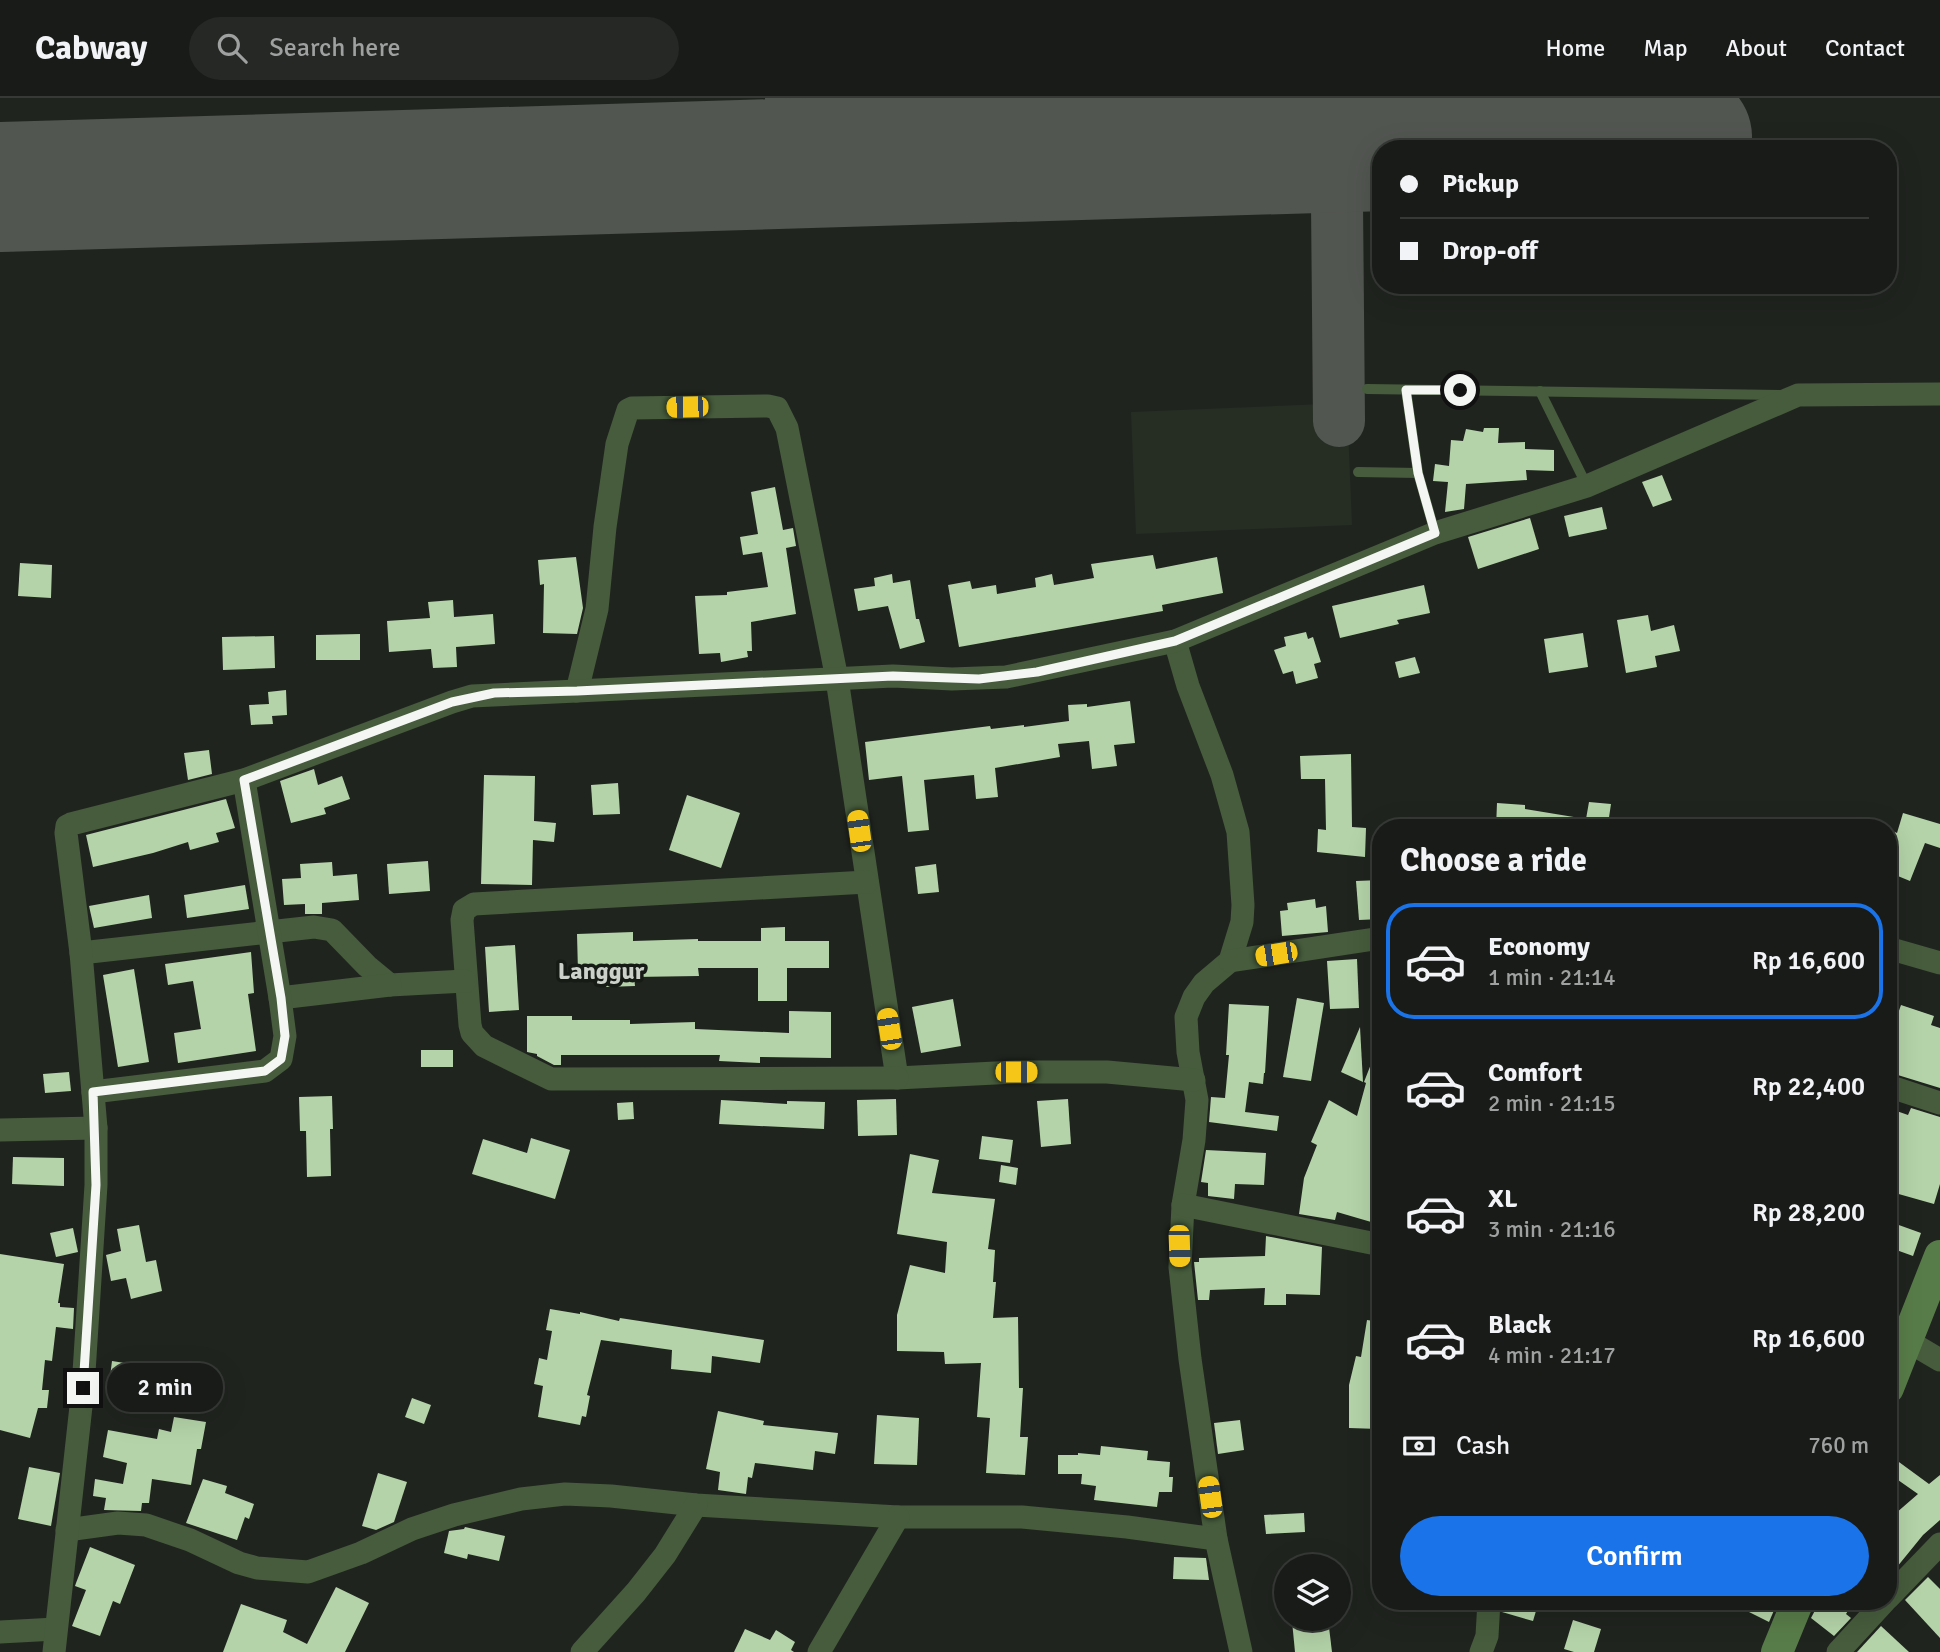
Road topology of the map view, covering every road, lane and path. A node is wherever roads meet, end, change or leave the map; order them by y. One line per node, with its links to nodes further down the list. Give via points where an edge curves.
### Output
1 (1367, 389): 2 (lane)
2 (1406, 390): 3 (lane); 7 (lane)
3 (1540, 391): 5 (lane); 8 (lane)
4 (1940, 394): 5 (street)
5 (1798, 395): 8 (street)
6 (1358, 472): 7 (lane)
7 (1418, 473): 9 (lane)
8 (1587, 486): 9 (street)
9 (1435, 533): 10 (street)
10 (1175, 641): 11 (street, via 1006,677); 19 (street, via 1238,832 1242,922)
11 (837, 679): 12 (street); 12 (street, via 788,428 779,411 768,406 632,408 625,415 617,444 597,609); 14 (street)
12 (577, 691): 13 (street, via 472,696)
13 (244, 780): 15 (street); 18 (street, via 67,826)
14 (867, 882): 21 (street, via 474,904 462,914); 24 (street)
15 (269, 930): 18 (street); 22 (street, via 332,930); 23 (street)
16 (1372, 939): 19 (street)
17 (1897, 951): 20 (street)
18 (81, 953): 27 (street)
19 (1230, 961): 25 (street, via 1204,983 1186,1017)
20 (1940, 963)
21 (465, 981): 22 (street); 24 (street, via 470,1025 477,1040 551,1079)
22 (390, 985): 23 (street)
23 (281, 998): 27 (street, via 284,1048 281,1059 265,1071)
24 (897, 1078): 25 (street, via 1107,1072)
25 (1194, 1080): 31 (street, via 1194,1140)
26 (1897, 1089): 28 (street)
27 (93, 1092): 29 (street)
28 (1940, 1103)
29 (96, 1128): 30 (street); 39 (street, via 94,1239)
30 (0, 1130)
31 (1183, 1205): 32 (street); 40 (street, via 1180,1267)
32 (1372, 1243)
33 (1940, 1256): 34 (street)
34 (1906, 1340): 35 (street); 36 (street)
35 (1940, 1360)
36 (1897, 1364)
37 (696, 1505): 38 (street); 39 (street, via 565,1494 521,1499 433,1522 308,1572 239,1563 146,1525 118,1523); 48 (street, via 665,1555)
38 (898, 1517): 40 (street, via 1022,1517); 49 (street)
39 (67, 1530): 47 (street)
40 (1216, 1539): 50 (street)
41 (1940, 1544): 42 (street)
42 (1897, 1589)
43 (1488, 1610): 51 (street)
44 (1794, 1610): 52 (street)
45 (1878, 1610): 53 (street)
46 (0, 1632): 47 (street)
47 (55, 1641)
48 (582, 1652)
49 (819, 1652)
50 (1241, 1652)
51 (1481, 1652)
52 (1777, 1652)
53 (1838, 1652)

